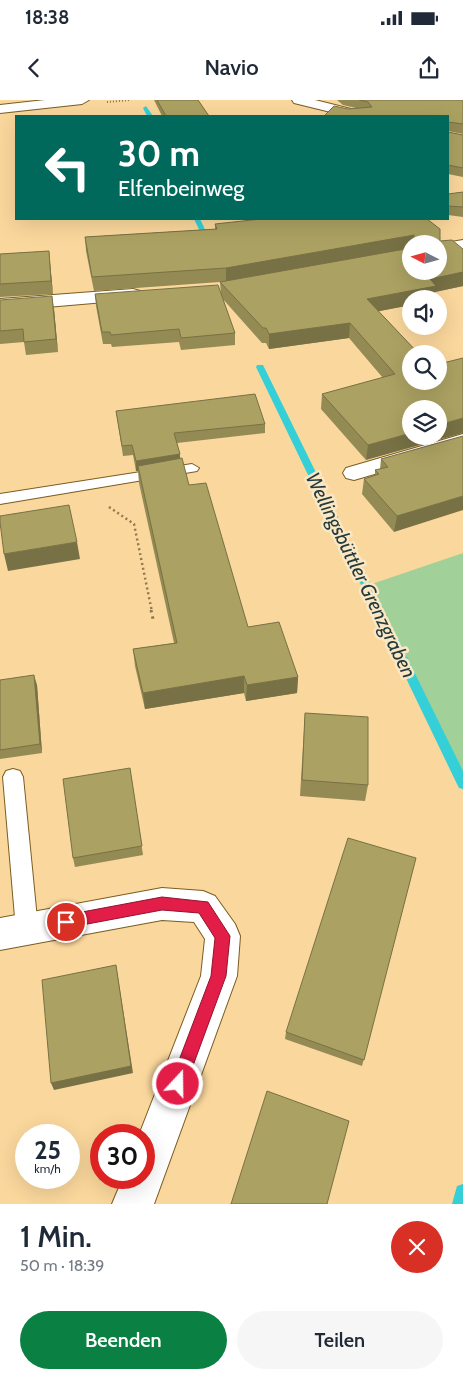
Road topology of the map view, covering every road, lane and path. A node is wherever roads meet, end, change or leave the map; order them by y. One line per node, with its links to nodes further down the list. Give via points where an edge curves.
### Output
1 (82, 100): 3 (street)
2 (299, 100): 4 (street)
3 (0, 109)
4 (358, 115)
5 (463, 245): 6 (street)
6 (448, 248)
7 (148, 294): 8 (street)
8 (0, 305)
9 (463, 441): 11 (street)
10 (192, 468): 12 (lane)
11 (354, 473)
12 (0, 499)
13 (104, 504): 14 (path, via 134,524)
14 (152, 619)
15 (13, 777): 16 (lane)
16 (14, 931): 17 (street, via 162,904 203,907 223,936 219,976)
17 (155, 1144)
18 (138, 1189): 19 (street)
19 (133, 1204)

